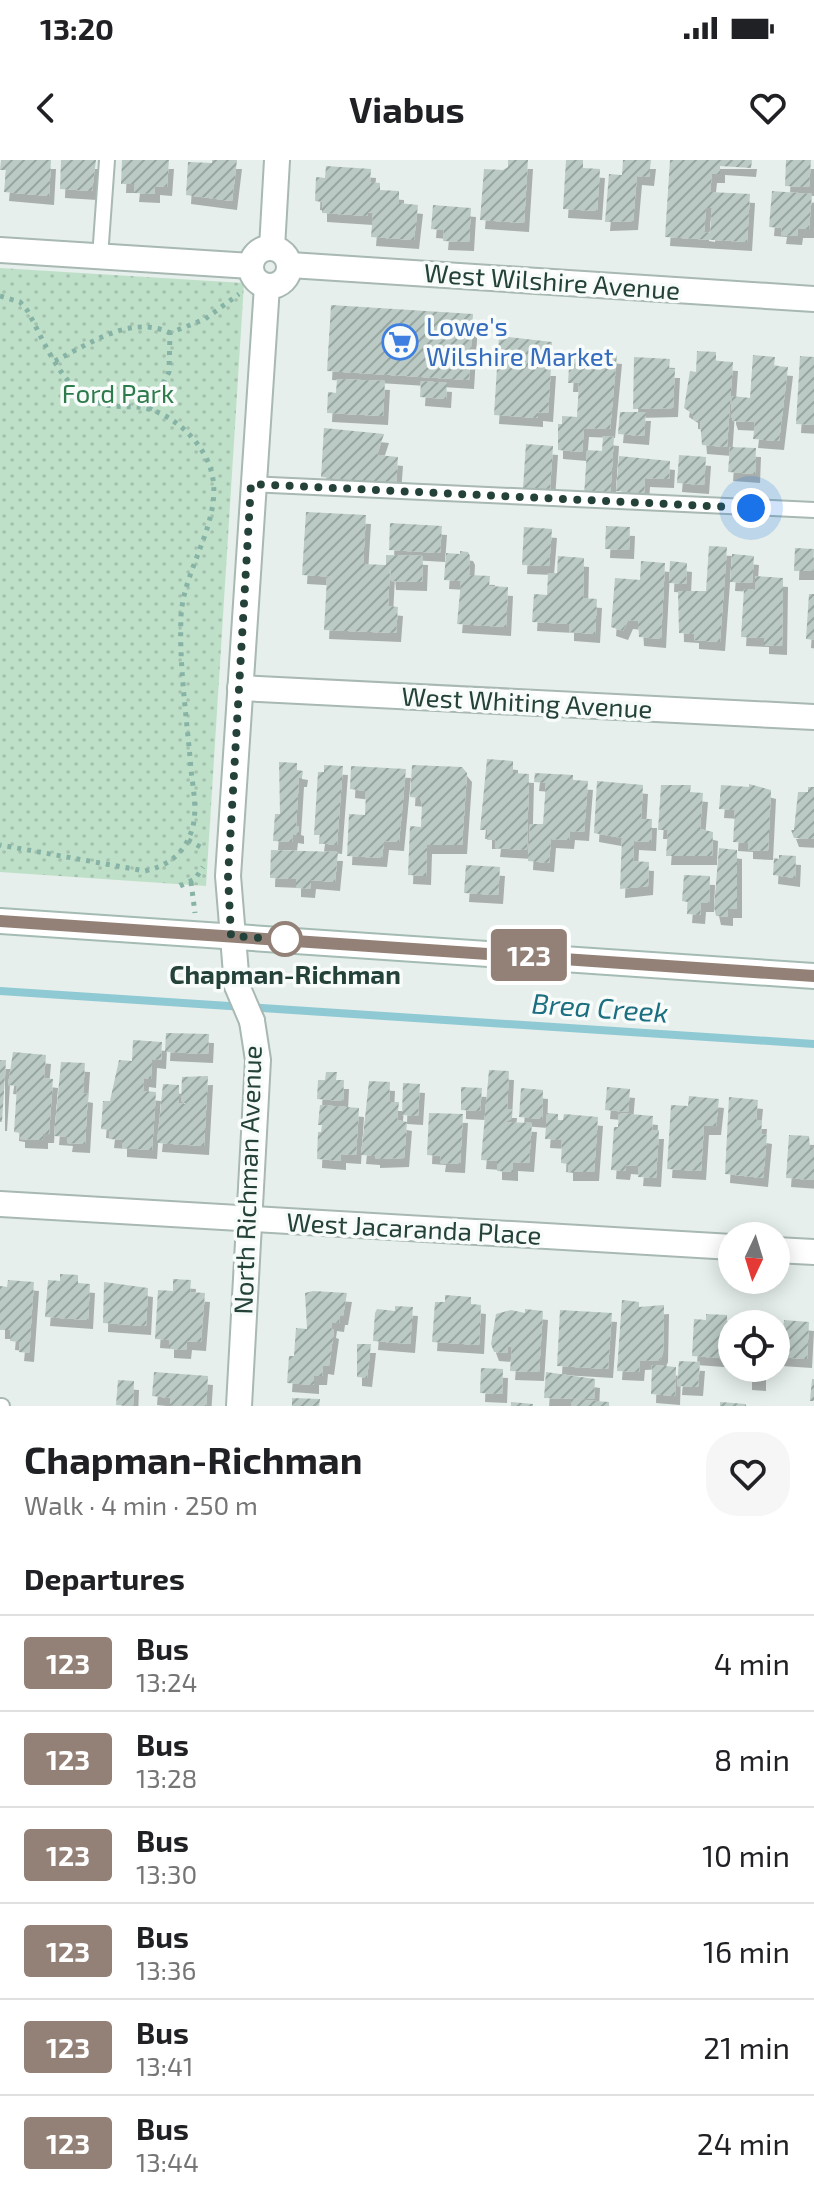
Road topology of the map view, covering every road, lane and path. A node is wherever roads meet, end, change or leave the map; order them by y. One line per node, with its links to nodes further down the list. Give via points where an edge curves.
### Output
1 (107, 160): 4 (lane)
2 (277, 160): 5 (street)
3 (0, 250): 4 (street)
4 (100, 257): 6 (street)
5 (281, 257): 6 (street, via 261,251); 7 (street, via 282,282); 10 (street, West Wilshire Avenue)
6 (251, 266): 7 (street, via 254,277)
7 (267, 286): 14 (street, North Richman Avenue)
8 (239, 294): 11 (path, via 205,319)
9 (0, 296): 12 (path, via 20,302)
10 (814, 299)
11 (170, 333): 12 (path, via 116,330); 13 (path, via 169,372)
12 (55, 361): 13 (path, via 94,401)
13 (149, 410): 18 (path, via 190,434 206,456 214,491 210,520 182,598 180,635 195,816)
14 (251, 484): 15 (lane); 16 (street, North Richman Avenue)
15 (814, 510)
16 (240, 688): 17 (street, West Whiting Avenue); 22 (street, North Richman Avenue, via 228,876)
17 (814, 717)
18 (188, 840): 19 (path, via 177,857 145,871); 20 (path, via 204,847 203,866 195,879)
19 (0, 845)
20 (180, 886)
21 (0, 921): 22 (street)
22 (231, 936): 23 (street); 25 (street, North Richman Avenue, via 237,986 252,1021 258,1060)
23 (814, 976)
24 (0, 1204): 25 (street, West Jacaranda Place)
25 (249, 1219): 26 (street, West Jacaranda Place); 29 (street, North Richman Avenue)
26 (718, 1246)
27 (790, 1251): 28 (street)
28 (814, 1252)
29 (239, 1406)

